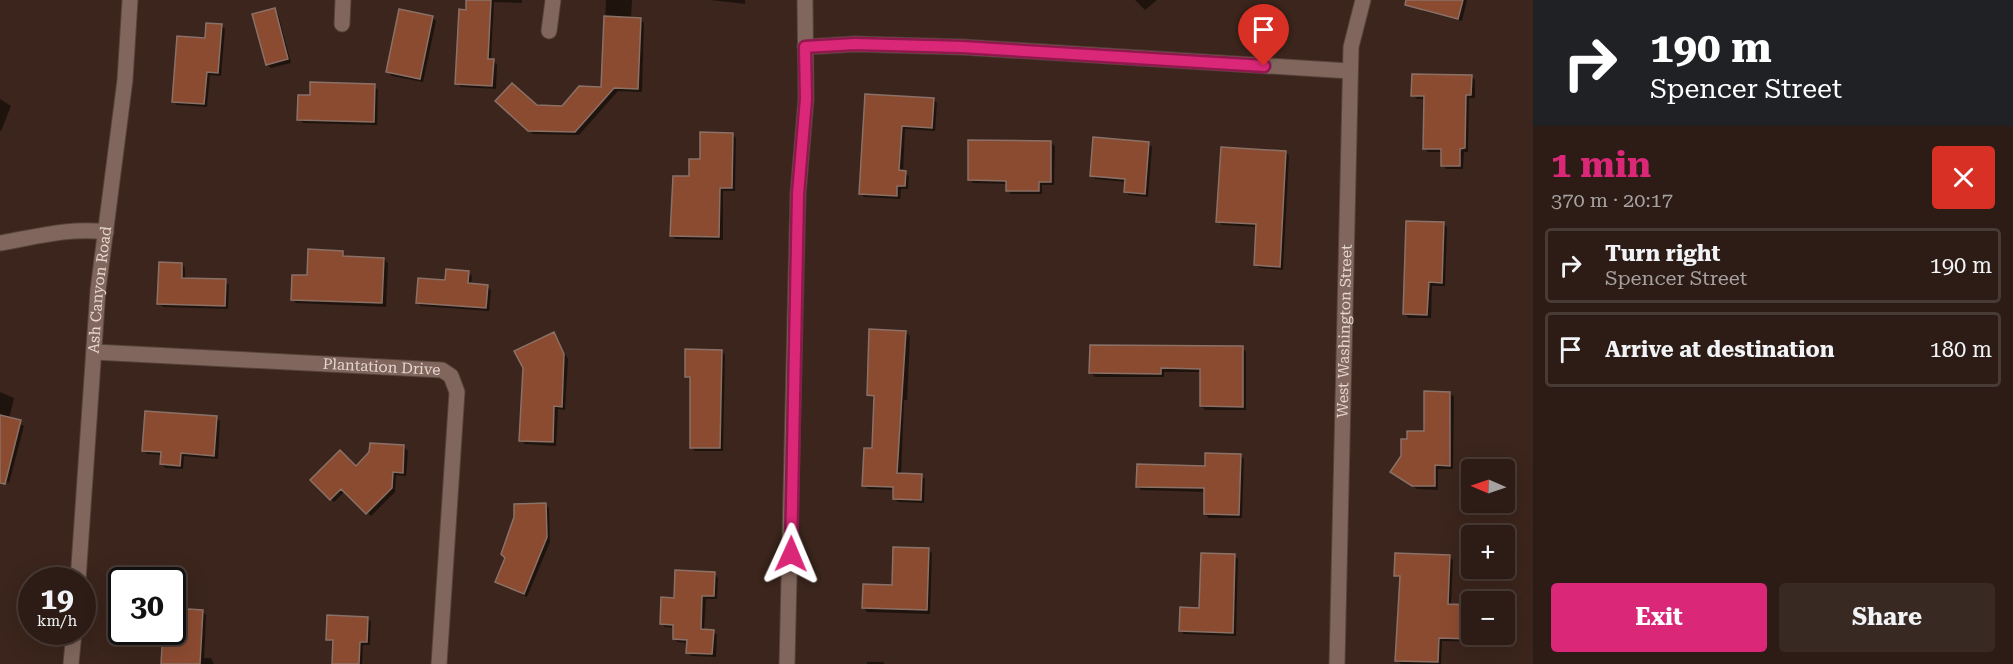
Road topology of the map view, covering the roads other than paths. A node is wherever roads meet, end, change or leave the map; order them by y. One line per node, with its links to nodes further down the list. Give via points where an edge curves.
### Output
1 (130, 0): 10 (street, Ash Canyon Road, via 125,80)
2 (343, 0): 6 (street)
3 (553, 0): 7 (street)
4 (806, 0): 8 (street)
5 (1364, 0): 9 (street, West Washington Street, via 1351,47)
6 (342, 24)
7 (549, 31)
8 (805, 47): 9 (street, via 962,47); 17 (street)
9 (1350, 71): 18 (street, West Washington Street)
10 (106, 232): 11 (street, via 87,229); 12 (street, Ash Canyon Road)
11 (0, 243)
12 (94, 352): 13 (street, Ash Canyon Road); 16 (street, Plantation Drive, via 442,370 450,376 457,392)
13 (79, 567)
14 (73, 645): 15 (street)
15 (71, 664)
16 (439, 664)
17 (787, 664)
18 (1337, 664)

